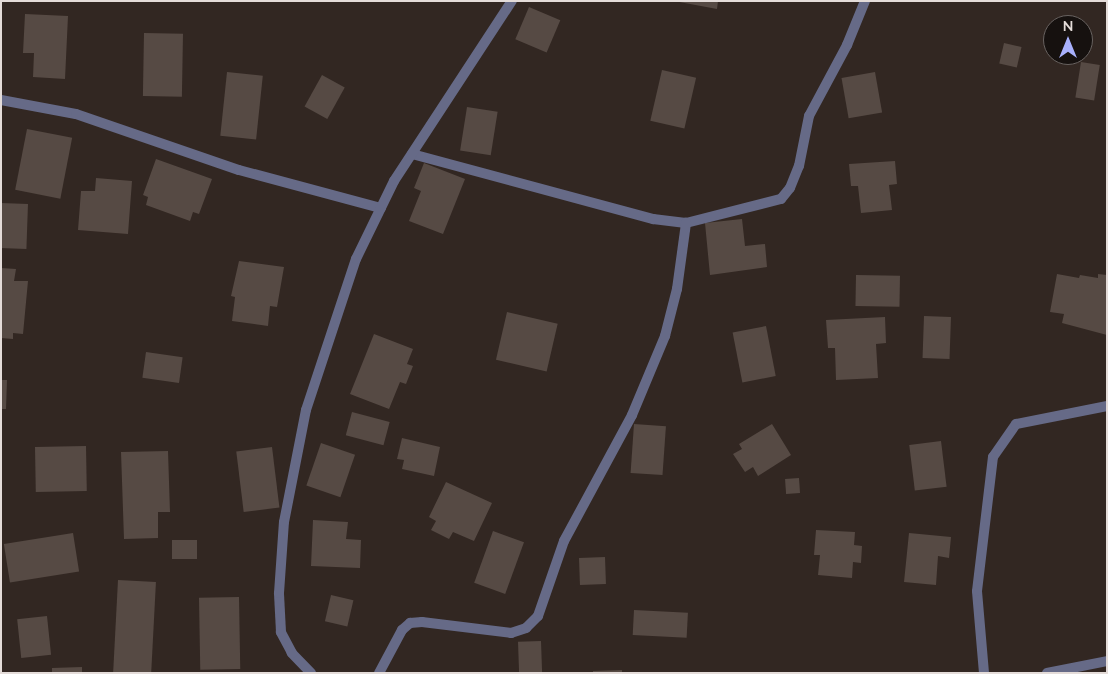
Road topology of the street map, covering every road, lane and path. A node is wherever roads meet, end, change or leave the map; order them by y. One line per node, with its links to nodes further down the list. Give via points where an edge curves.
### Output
1 (512, 1): 4 (street)
2 (865, 1): 6 (street, via 847,46 809,116 790,188 781,199)
3 (1, 100): 5 (street, via 76,114 239,170)
4 (412, 154): 5 (street); 6 (street, via 653,219)
5 (381, 208): 9 (street, via 356,258 306,410 284,522 279,593 281,632 292,653)
6 (686, 223): 10 (street, via 677,289 665,336 632,415 564,541 538,616 526,628 511,633 410,623 402,630)
7 (1104, 404): 11 (street, via 1016,424 993,457 977,591)
8 (1107, 661): 12 (street)
9 (311, 673)
10 (379, 673)
11 (984, 673)
12 (1047, 673)

